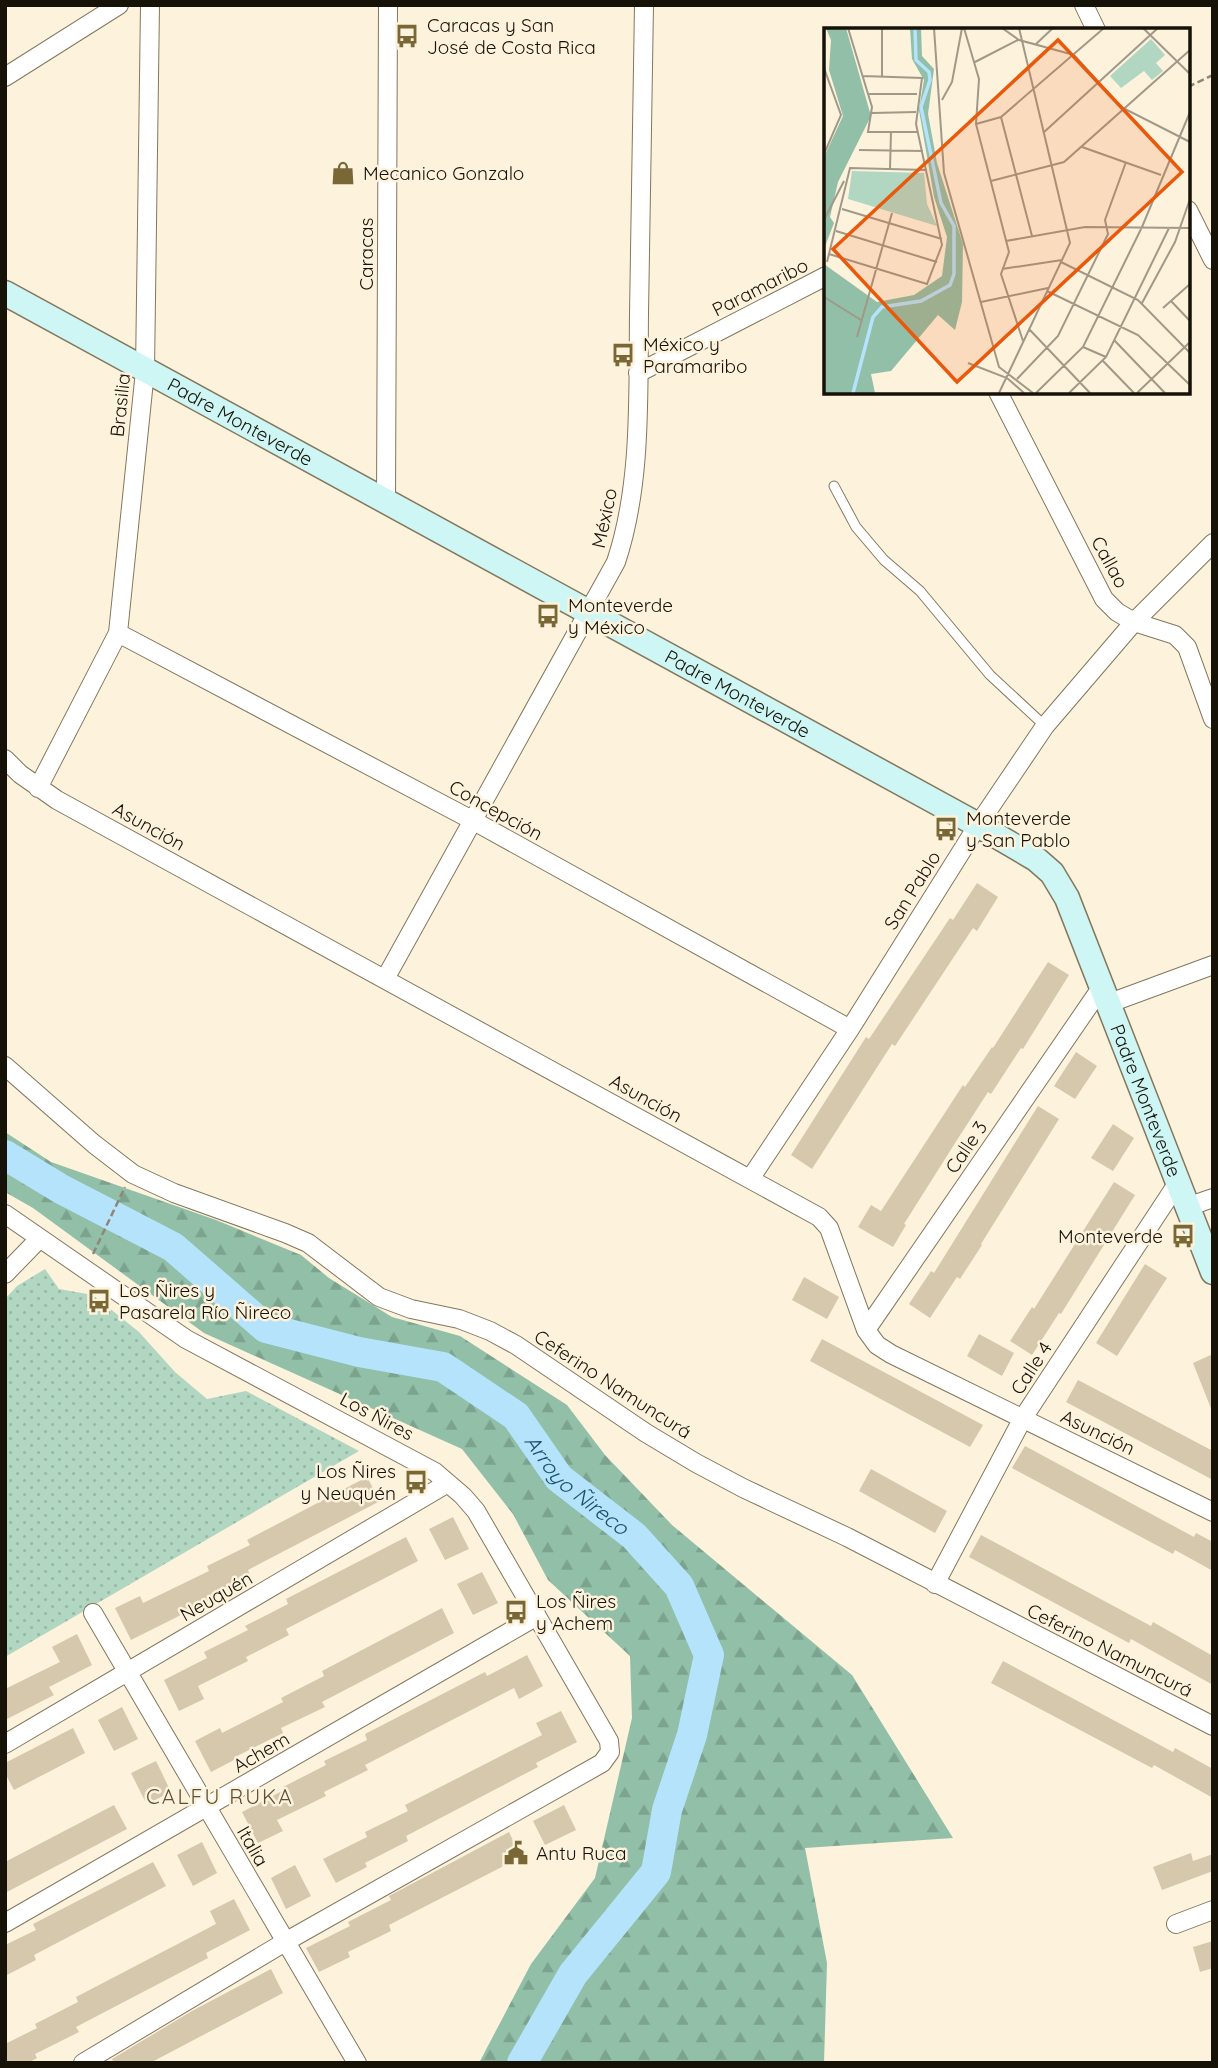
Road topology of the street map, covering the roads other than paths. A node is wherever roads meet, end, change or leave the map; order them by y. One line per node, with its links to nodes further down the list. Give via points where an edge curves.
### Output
1 (119, 5): 7 (street)
2 (150, 5): 12 (street, Brasilia)
3 (388, 5): 16 (street, Caracas)
4 (644, 5): 13 (street, México)
5 (1084, 5): 6 (street)
6 (1095, 28)
7 (5, 77)
8 (1190, 215): 9 (street)
9 (1213, 260)
10 (824, 277): 13 (street, Paramaribo)
11 (5, 293): 12 (street, Padre Monteverde)
12 (145, 371): 16 (street, Padre Monteverde); 20 (street, Brasilia)
13 (639, 373): 18 (street, México, via 627,529 616,562)
14 (999, 394): 19 (street, Callao, via 1104,599)
15 (834, 486): 22 (lane, via 856,527 884,560 920,591 990,675)
16 (386, 503): 18 (street, Padre Monteverde)
17 (1213, 543): 19 (street, San Pablo)
18 (589, 612): 25 (street, México); 26 (street, Padre Monteverde)
19 (1134, 622): 21 (street, Callao, via 1175,635 1186,647); 22 (street, San Pablo)
20 (118, 633): 24 (street, Brasilia); 25 (street, Concepción)
21 (1213, 719)
22 (1045, 726): 26 (street, San Pablo)
23 (5, 759): 24 (street, Asunción)
24 (38, 788): 28 (street, Asunción)
25 (472, 820): 28 (street, México); 30 (street, Concepción)
26 (978, 825): 29 (street, Padre Monteverde, via 1052,873 1067,898); 30 (street, San Pablo)
27 (1213, 965): 29 (street)
28 (385, 979): 32 (street, Asunción)
29 (1104, 996): 33 (street, Padre Monteverde); 39 (street, Calle 3)
30 (850, 1029): 32 (street, San Pablo)
31 (5, 1066): 43 (street, Ceferino Namuncurá, via 133,1174 307,1243 379,1297 490,1331 696,1463)
32 (750, 1179): 39 (street, Asunción, via 819,1217 829,1228)
33 (1182, 1196): 34 (street); 37 (street, Padre Monteverde); 40 (street, Calle 4)
34 (1213, 1198)
35 (5, 1214): 36 (street, Los Ñires)
36 (40, 1238): 38 (street); 41 (street, Los Ñires, via 186,1339 398,1451)
37 (1213, 1272)
38 (5, 1274)
39 (866, 1330): 40 (street, Asunción, via 891,1354)
40 (1023, 1418): 42 (street, Asunción); 43 (street, Calle 4)
41 (449, 1483): 45 (street, Los Ñires, via 476,1511); 46 (street, Neuquén)
42 (1213, 1512)
43 (935, 1584): 47 (street, Ceferino Namuncurá)
44 (93, 1613): 46 (street, Italia)
45 (537, 1616): 49 (street, Achem); 53 (street, Los Ñires, via 609,1741 610,1752 602,1763)
46 (127, 1672): 48 (street, Neuquén); 49 (street, Italia)
47 (1213, 1726)
48 (5, 1744)
49 (207, 1809): 51 (street, Achem); 53 (street, Italia)
50 (1213, 1910): 52 (street)
51 (5, 1923)
52 (1176, 1924)
53 (285, 1942): 54 (street); 55 (street, Italia)
54 (83, 2063)
55 (357, 2063)

